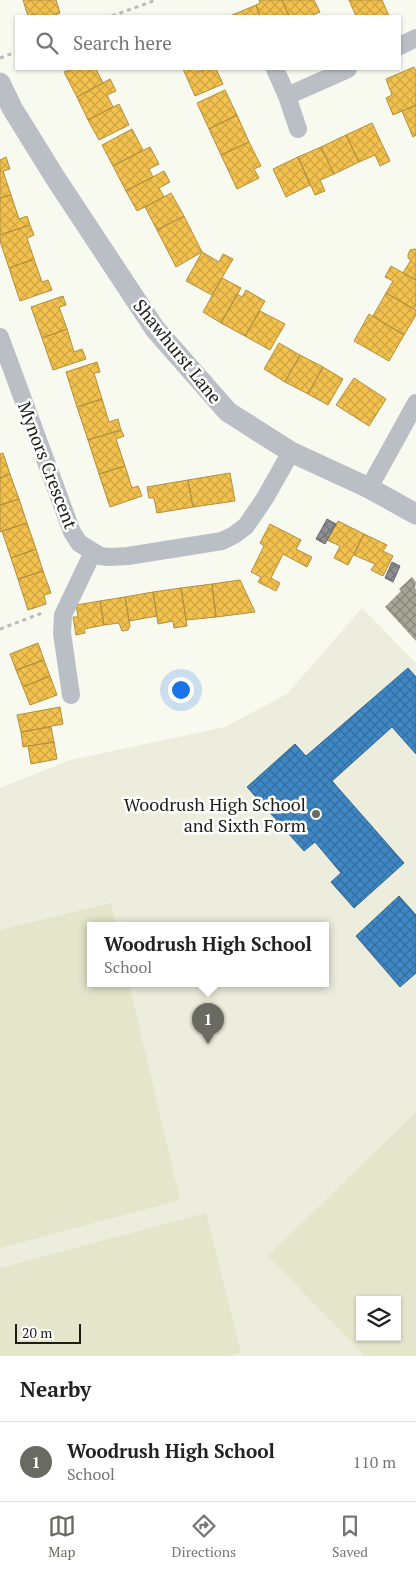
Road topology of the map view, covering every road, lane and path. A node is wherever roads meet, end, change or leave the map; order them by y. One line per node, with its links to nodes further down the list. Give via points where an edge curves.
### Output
1 (156, 0): 2 (path)
2 (115, 15)
3 (416, 38): 4 (street)
4 (401, 46)
5 (15, 52): 6 (path)
6 (0, 58)
7 (275, 70): 10 (street)
8 (346, 70): 10 (street)
9 (0, 84): 14 (street, Shawhurst Lane, via 56,179 155,329 228,412)
10 (287, 96): 11 (street)
11 (298, 128)
12 (0, 337): 17 (street, Mynors Crescent, via 72,532)
13 (416, 402): 15 (street)
14 (291, 452): 15 (street, Shawhurst Lane); 17 (street, via 246,526 234,535 222,541 128,556 100,556)
15 (369, 488): 16 (street, Shawhurst Lane)
16 (416, 514)
17 (93, 552): 18 (street, via 63,614 62,633)
18 (71, 695)

